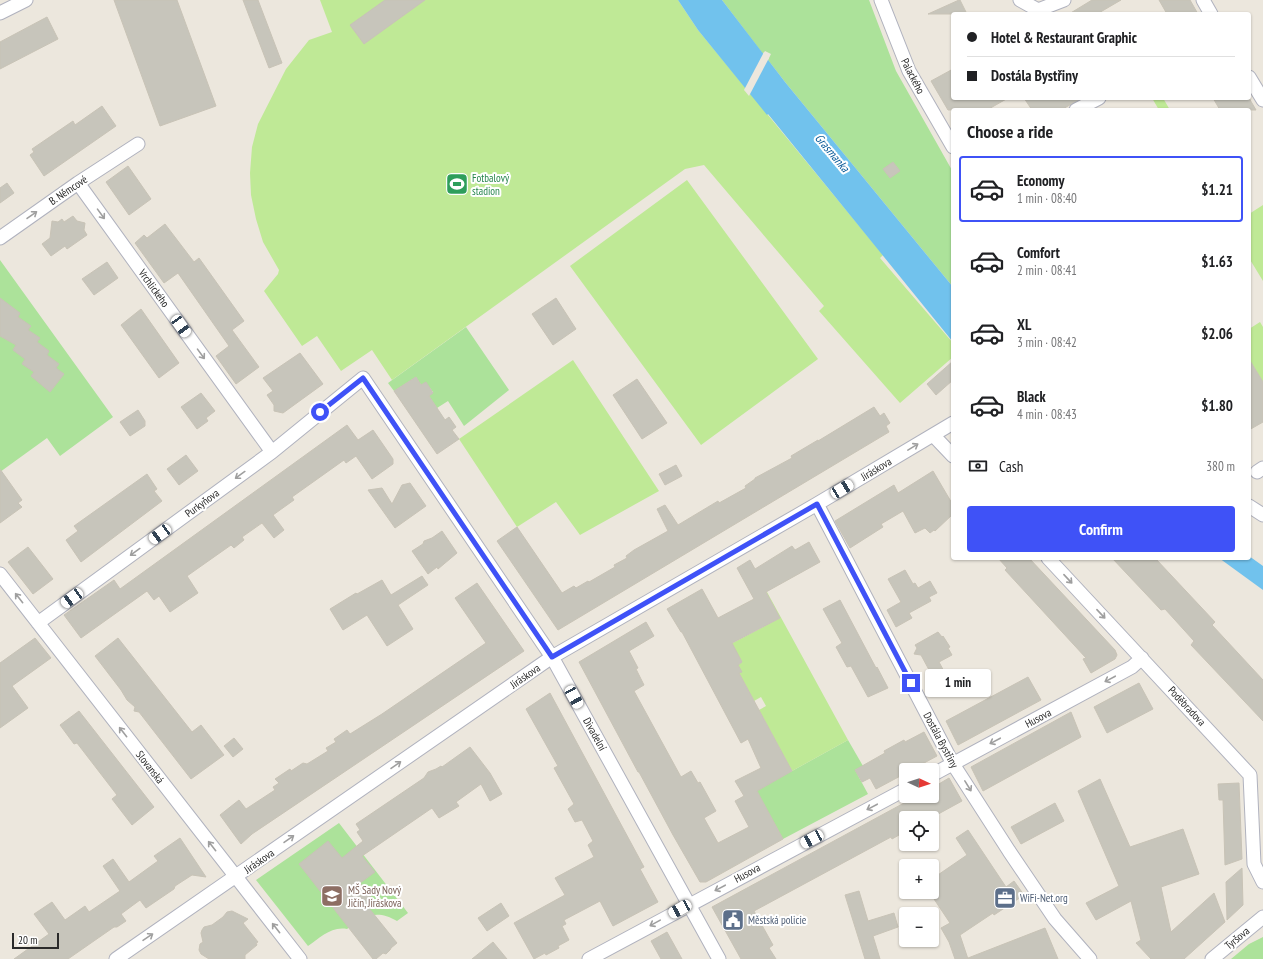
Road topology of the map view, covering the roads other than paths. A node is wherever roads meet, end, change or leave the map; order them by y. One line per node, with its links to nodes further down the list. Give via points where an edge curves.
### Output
1 (26, 0): 7 (street)
2 (881, 0): 13 (street, Palackého, via 909,71)
3 (1020, 0): 4 (street, via 1038,10)
4 (1064, 0)
5 (1202, 0): 6 (street)
6 (1210, 12)
7 (0, 13)
8 (1251, 80): 10 (street)
9 (1095, 100): 11 (street)
10 (1263, 100)
11 (1080, 108)
12 (138, 144): 14 (street, B. Němcové)
13 (951, 144)
14 (78, 183): 15 (street, B. Němcové, one-way to 14); 19 (street, Vrchlického, one-way to 19)
15 (0, 238)
16 (363, 378): 19 (street, Purkyňova); 27 (street, Divadelní)
17 (951, 424): 18 (street, Jiráskova)
18 (933, 435): 20 (street); 21 (street, Jiráskova, one-way to 18)
19 (272, 452): 26 (street, Purkyňova, one-way to 26)
20 (951, 454)
21 (817, 504): 27 (street, Jiráskova); 29 (street, Dostála Bystřiny)
22 (1251, 507): 23 (street)
23 (1263, 515)
24 (1050, 560): 28 (street, Poděbradova, one-way to 28)
25 (0, 574): 26 (street, Slovanská, one-way to 25)
26 (38, 623): 32 (street, Slovanská, one-way to 26)
27 (552, 657): 32 (street, Jiráskova, one-way to 27); 34 (street, Divadelní)
28 (1142, 658): 29 (street, Husova, one-way to 29, via 1132,667); 33 (street, Poděbradova, via 1250,775 1254,864)
29 (953, 764): 30 (street, Husova); 40 (street, Dostála Bystřiny, one-way to 40, via 1055,919)
30 (939, 771)
31 (899, 793): 34 (street, Husova, one-way to 34)
32 (236, 877): 36 (street, Jiráskova, one-way to 32); 37 (street, Slovanská, one-way to 32)
33 (1263, 882)
34 (689, 904): 38 (street, Husova, one-way to 38); 39 (street, Divadelní)
35 (1263, 917): 41 (street, Tyršova)
36 (116, 959)
37 (300, 959)
38 (589, 959)
39 (719, 959)
40 (1090, 959)
41 (1212, 959)

